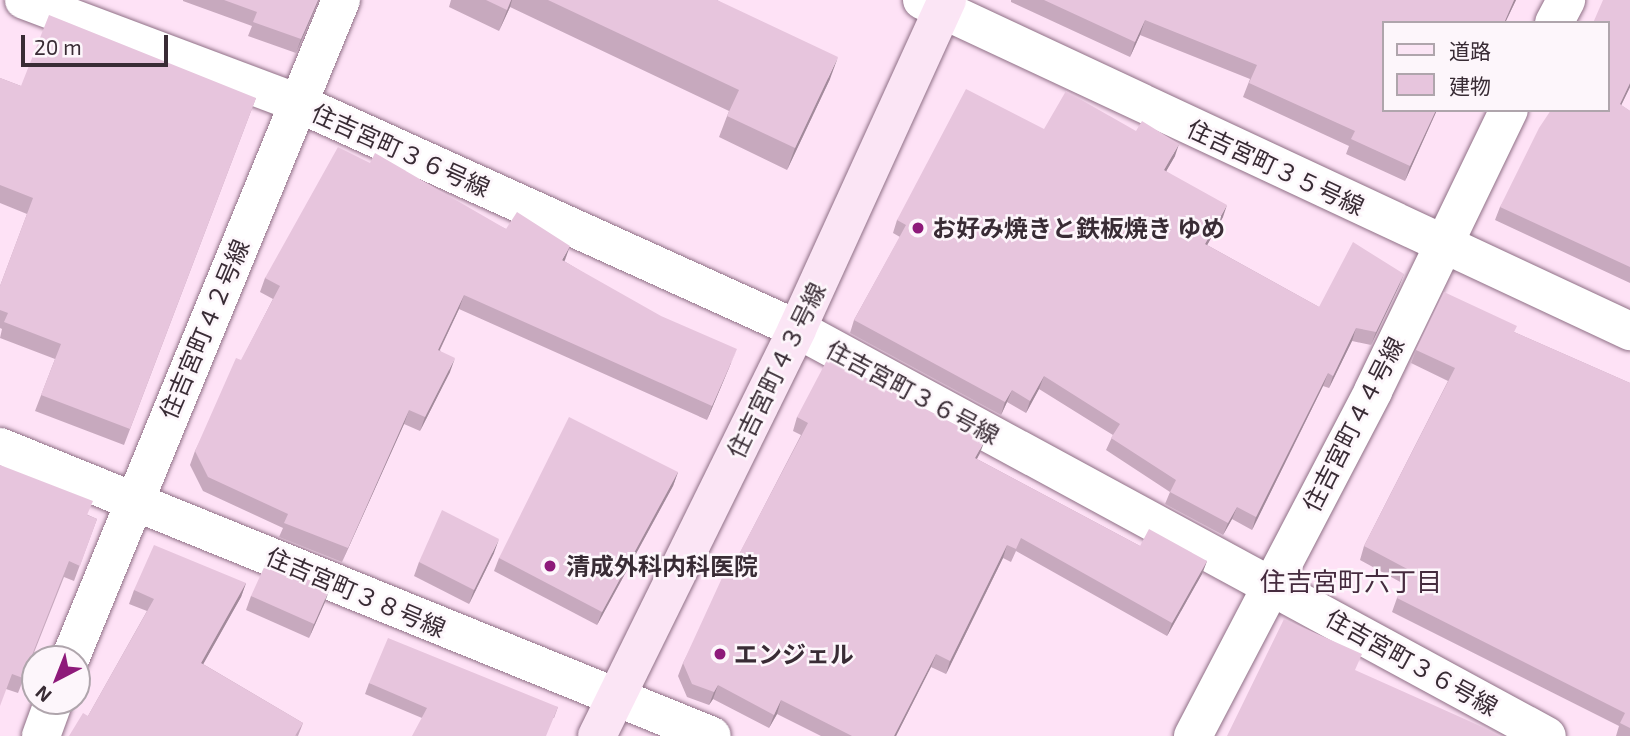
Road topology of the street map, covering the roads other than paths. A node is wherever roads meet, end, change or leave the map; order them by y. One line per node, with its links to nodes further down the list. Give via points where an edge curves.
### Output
1 (24, 0): 6 (street, 住吉宮町３６号線)
2 (341, 0): 6 (street, 住吉宮町４２号線)
3 (1566, 0): 5 (street)
4 (937, 3): 8 (street, 住吉宮町３５号線); 9 (street, 住吉宮町４３号線)
5 (1555, 21)
6 (300, 104): 9 (street, 住吉宮町３６号線); 12 (street, 住吉宮町４２号線)
7 (1508, 112): 8 (street, 住吉宮町４４号線)
8 (1440, 243): 10 (street, 住吉宮町３５号線); 13 (street, 住吉宮町４４号線)
9 (797, 330): 13 (street, 住吉宮町３６号線); 15 (street, 住吉宮町４３号線)
10 (1630, 331)
11 (0, 447): 12 (street, 住吉宮町３８号線)
12 (132, 499): 14 (street, 住吉宮町４２号線); 15 (street, 住吉宮町３８号線)
13 (1271, 585): 20 (street, 住吉宮町４４号線); 21 (street, 住吉宮町３６号線)
14 (76, 645)
15 (617, 700): 18 (street, 住吉宮町４３号線); 19 (street, 住吉宮町３８号線)
16 (49, 715): 17 (street)
17 (41, 736)
18 (597, 736)
19 (712, 736)
20 (1193, 736)
21 (1547, 736)

